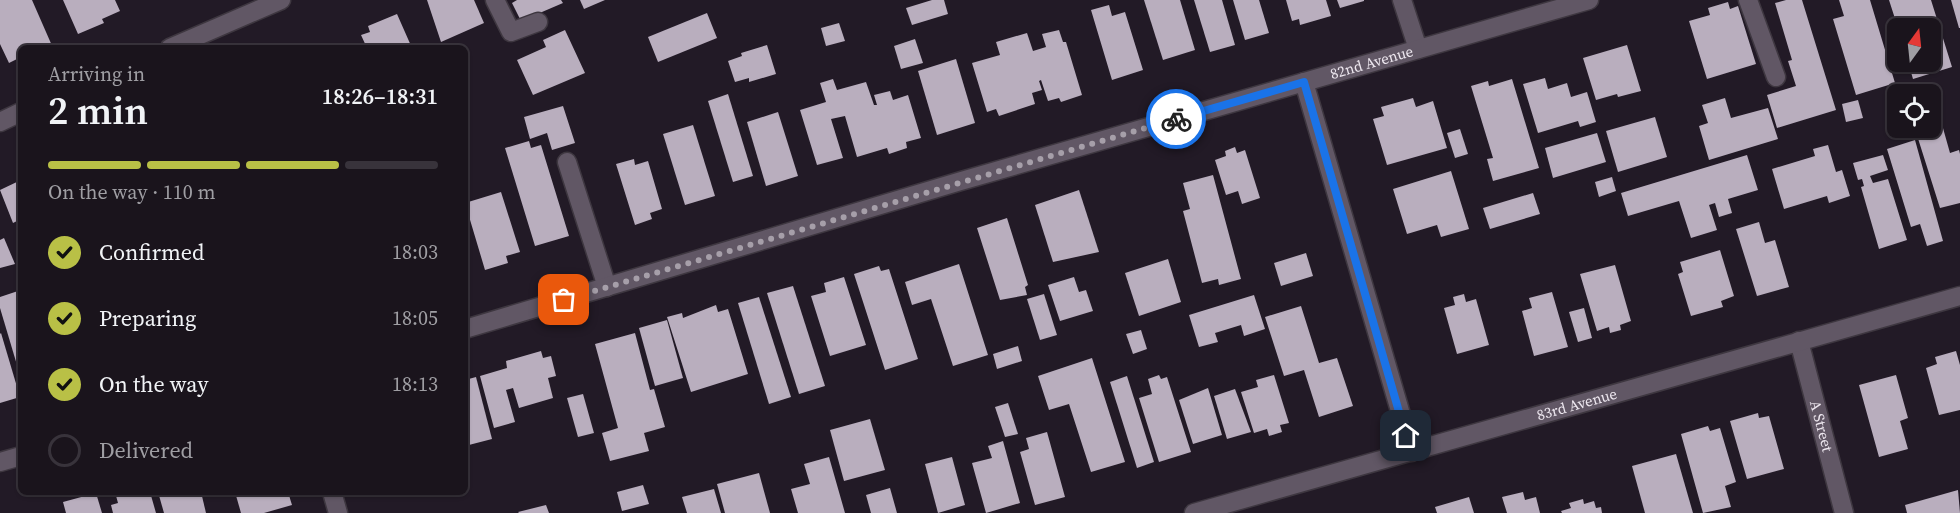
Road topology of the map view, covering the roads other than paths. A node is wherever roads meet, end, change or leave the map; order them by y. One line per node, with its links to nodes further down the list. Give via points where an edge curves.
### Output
1 (281, 0): 7 (street)
2 (495, 0): 6 (street, via 511,32)
3 (1402, 0): 8 (street)
4 (1589, 0): 8 (street, 82nd Avenue)
5 (1748, 0): 9 (street)
6 (538, 22)
7 (177, 45)
8 (1418, 49): 10 (street, 82nd Avenue)
9 (1776, 77)
10 (1304, 82): 14 (street, 82nd Avenue); 18 (street)
11 (18, 113): 12 (street)
12 (0, 122)
13 (567, 162): 14 (street)
14 (607, 287): 16 (street, 82nd Avenue)
15 (1960, 296): 17 (street, 83rd Avenue)
16 (468, 328)
17 (1799, 340): 18 (street, 83rd Avenue); 24 (street, A Street)
18 (1412, 452): 23 (street, 83rd Avenue)
19 (18, 457): 20 (street)
20 (0, 462)
21 (333, 495): 22 (street)
22 (338, 513)
23 (1194, 513)
24 (1844, 513)

